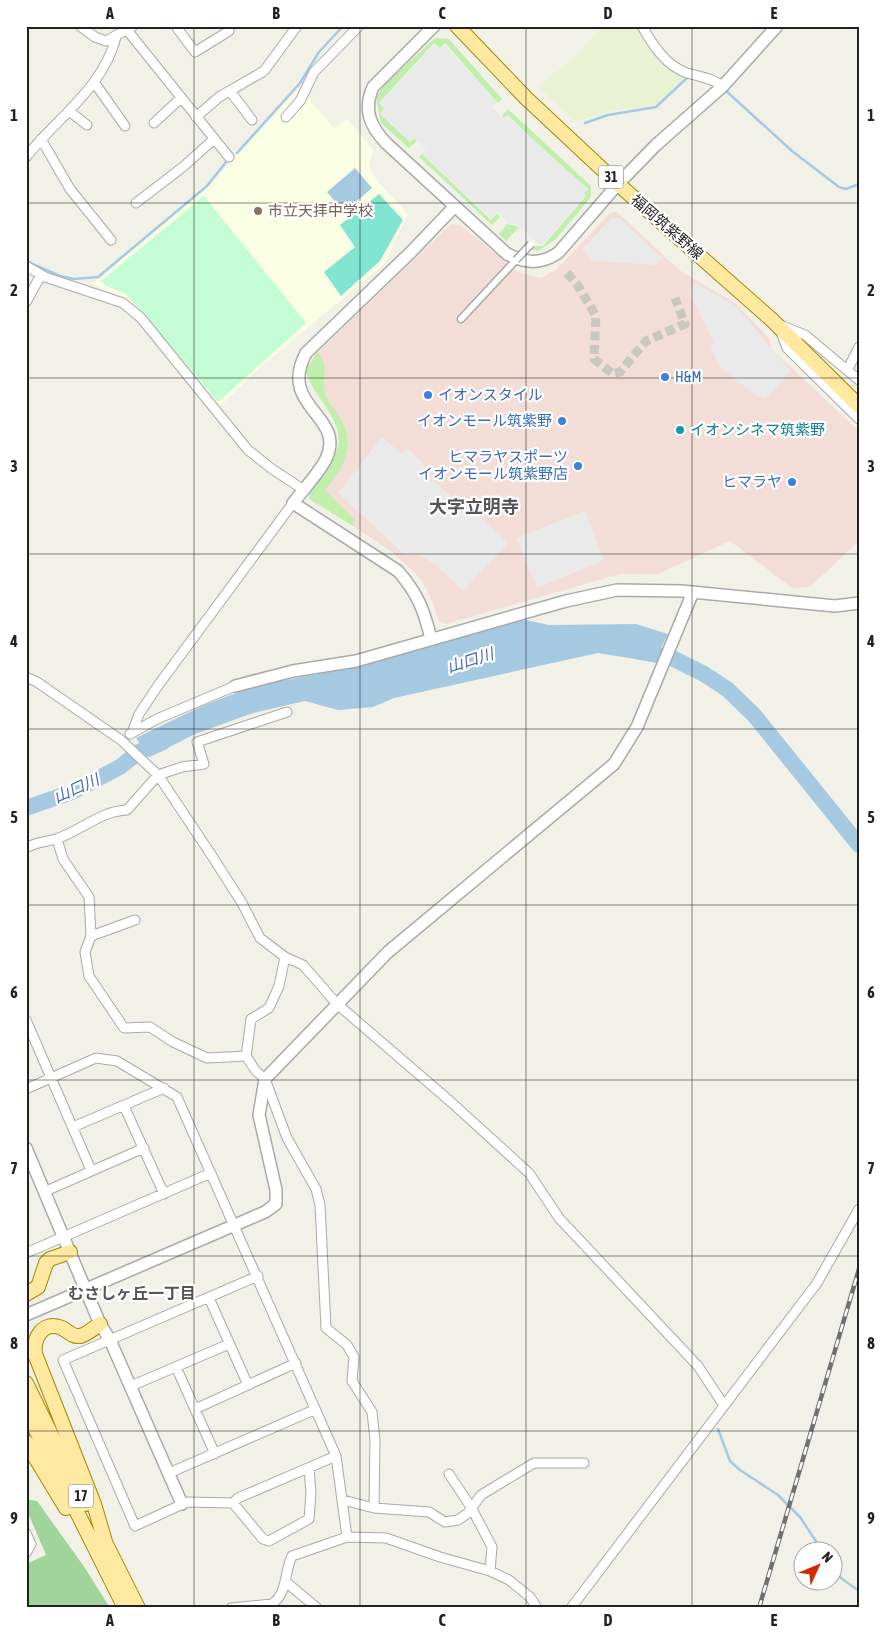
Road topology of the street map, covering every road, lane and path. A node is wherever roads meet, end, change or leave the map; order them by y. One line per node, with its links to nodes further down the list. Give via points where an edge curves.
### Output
1 (80, 26): 11 (street, via 106,41)
2 (297, 26): 14 (street, via 264,71)
3 (359, 26): 18 (street, via 314,72 300,102)
4 (434, 26): 29 (street, via 372,87 367,112 376,132)
5 (457, 26): 27 (main road, 福岡筑紫野線 / 31, via 526,98)
6 (642, 26): 13 (street, via 673,66)
7 (777, 26): 13 (street)
8 (178, 27): 10 (street, via 195,52)
9 (130, 28): 11 (street); 15 (street)
10 (229, 31)
11 (116, 37): 12 (street, via 112,54)
12 (94, 82): 16 (street); 22 (street)
13 (723, 86): 27 (street, via 656,145)
14 (230, 91): 17 (street); 19 (street)
15 (181, 98): 17 (street); 20 (street)
16 (69, 110): 21 (street); 24 (street)
17 (196, 117): 23 (street)
18 (286, 117)
19 (252, 120)
20 (154, 123)
21 (87, 125)
22 (125, 126)
23 (214, 138): 26 (street); 28 (street)
24 (41, 139): 25 (street); 30 (street, via 70,189)
25 (26, 157)
26 (229, 157)
27 (618, 184): 29 (street, via 558,253 536,263 521,261 507,254); 36 (main road, 福岡筑紫野線 / 31)
28 (136, 203)
29 (454, 206): 44 (street, via 412,252 306,353 299,367 298,382 302,396 323,421 329,447 326,459)
30 (111, 240)
31 (531, 244): 35 (street, bridge)
32 (26, 266): 33 (street)
33 (41, 275): 34 (street); 44 (street, via 103,295 129,308 141,318 248,450)
34 (26, 302)
35 (461, 320)
36 (779, 326): 38 (main road, 福岡筑紫野線 / 31); 39 (street, via 805,335); 43 (street, via 788,348)
37 (859, 347): 39 (street)
38 (818, 362): 41 (main road, 福岡筑紫野線 / 31); 42 (main road, 福岡筑紫野線 / 31)
39 (848, 369): 40 (street)
40 (859, 380)
41 (859, 394)
42 (859, 406)
43 (859, 419)
44 (304, 490): 45 (street)
45 (293, 503): 48 (street, via 398,571 422,605); 52 (street, via 157,687 139,714)
46 (693, 592): 47 (street, via 835,606); 48 (street, via 617,590); 60 (street, via 637,727 614,764 411,931)
47 (859, 602)
48 (431, 639): 50 (street, via 356,660)
49 (26, 677): 53 (street)
50 (235, 686): 52 (street)
51 (287, 712): 54 (street, via 197,742 204,764)
52 (132, 733): 53 (street)
53 (125, 743): 54 (street)
54 (158, 775): 55 (street, via 127,810 113,810); 59 (street, via 242,903 260,938)
55 (57, 839): 56 (street); 58 (street, via 63,859 89,897)
56 (26, 848)
57 (134, 920): 58 (street)
58 (90, 936): 62 (street, via 85,952 89,976 124,1028 150,1028 207,1058)
59 (285, 957): 60 (street, via 303,965); 62 (street, via 279,986 269,1008 251,1019)
60 (337, 1004): 64 (street); 93 (street, via 529,1173 559,1218 698,1366)
61 (26, 1020): 63 (street)
62 (246, 1056): 64 (street)
63 (52, 1078): 65 (street, via 96,1058 117,1061); 66 (street); 68 (street)
64 (265, 1079): 76 (street, via 260,1115 278,1198 272,1208); 108 (street, via 287,1138 316,1189 320,1205 326,1328 347,1345 354,1357 352,1381 372,1412)
65 (164, 1088): 67 (street); 72 (street, via 177,1097)
66 (26, 1089)
67 (124, 1106): 68 (street); 70 (street)
68 (73, 1127): 71 (street)
69 (26, 1148): 73 (street)
70 (144, 1148): 71 (street); 74 (street)
71 (91, 1170): 73 (street)
72 (211, 1173): 74 (street); 76 (street)
73 (46, 1191): 77 (street)
74 (164, 1194): 77 (street)
75 (859, 1209): 93 (street, via 817,1283)
76 (234, 1225): 80 (street); 81 (street)
77 (64, 1236): 78 (street); 79 (street)
78 (70, 1252): 81 (street); 82 (main road, via 50,1259 43,1267 38,1287)
79 (26, 1253)
80 (258, 1276): 83 (street); 88 (street)
81 (85, 1290): 84 (street); 85 (street)
82 (26, 1294)
83 (209, 1298): 86 (street); 87 (street)
84 (26, 1315)
85 (100, 1324): 86 (street); 111 (main road, via 82,1336 75,1336 56,1326 45,1328 37,1335 34,1345 94,1504)
86 (110, 1340): 92 (street); 106 (street, via 63,1360 135,1526)
87 (229, 1344): 89 (street); 91 (street)
88 (296, 1363): 91 (street); 96 (street)
89 (176, 1367): 92 (street); 94 (street)
90 (26, 1383): 111 (main road, 17)
91 (248, 1385): 94 (street)
92 (131, 1386): 102 (street)
93 (723, 1404): 120 (street)
94 (195, 1409): 98 (street)
95 (26, 1410): 111 (main road, 17)
96 (314, 1410): 98 (street); 99 (street)
97 (26, 1442): 111 (main road, via 74,1523)
98 (215, 1454): 102 (street)
99 (336, 1456): 101 (street); 104 (street)
100 (584, 1463): 107 (street, via 534,1463 481,1494)
101 (309, 1468): 105 (street); 105 (street, via 310,1519 269,1541 263,1539)
102 (169, 1473): 106 (street)
103 (449, 1474): 107 (street)
104 (343, 1500): 108 (street); 110 (street)
105 (233, 1503): 106 (street)
106 (182, 1504)
107 (471, 1507): 108 (street, via 458,1520 445,1522 429,1512); 113 (street, via 492,1547)
108 (374, 1508)
109 (26, 1533): 112 (street, via 32,1544)
110 (347, 1537): 113 (street, via 386,1538); 114 (street, via 292,1556 286,1567)
111 (100, 1546): 115 (main road, 17); 116 (main road, 17)
112 (26, 1552)
113 (490, 1571): 119 (street, via 510,1580 530,1597)
114 (286, 1582): 117 (street, via 282,1594 272,1604); 118 (street)
115 (125, 1608)
116 (138, 1608)
117 (231, 1608)
118 (317, 1608)
119 (537, 1608)
120 (571, 1608)

